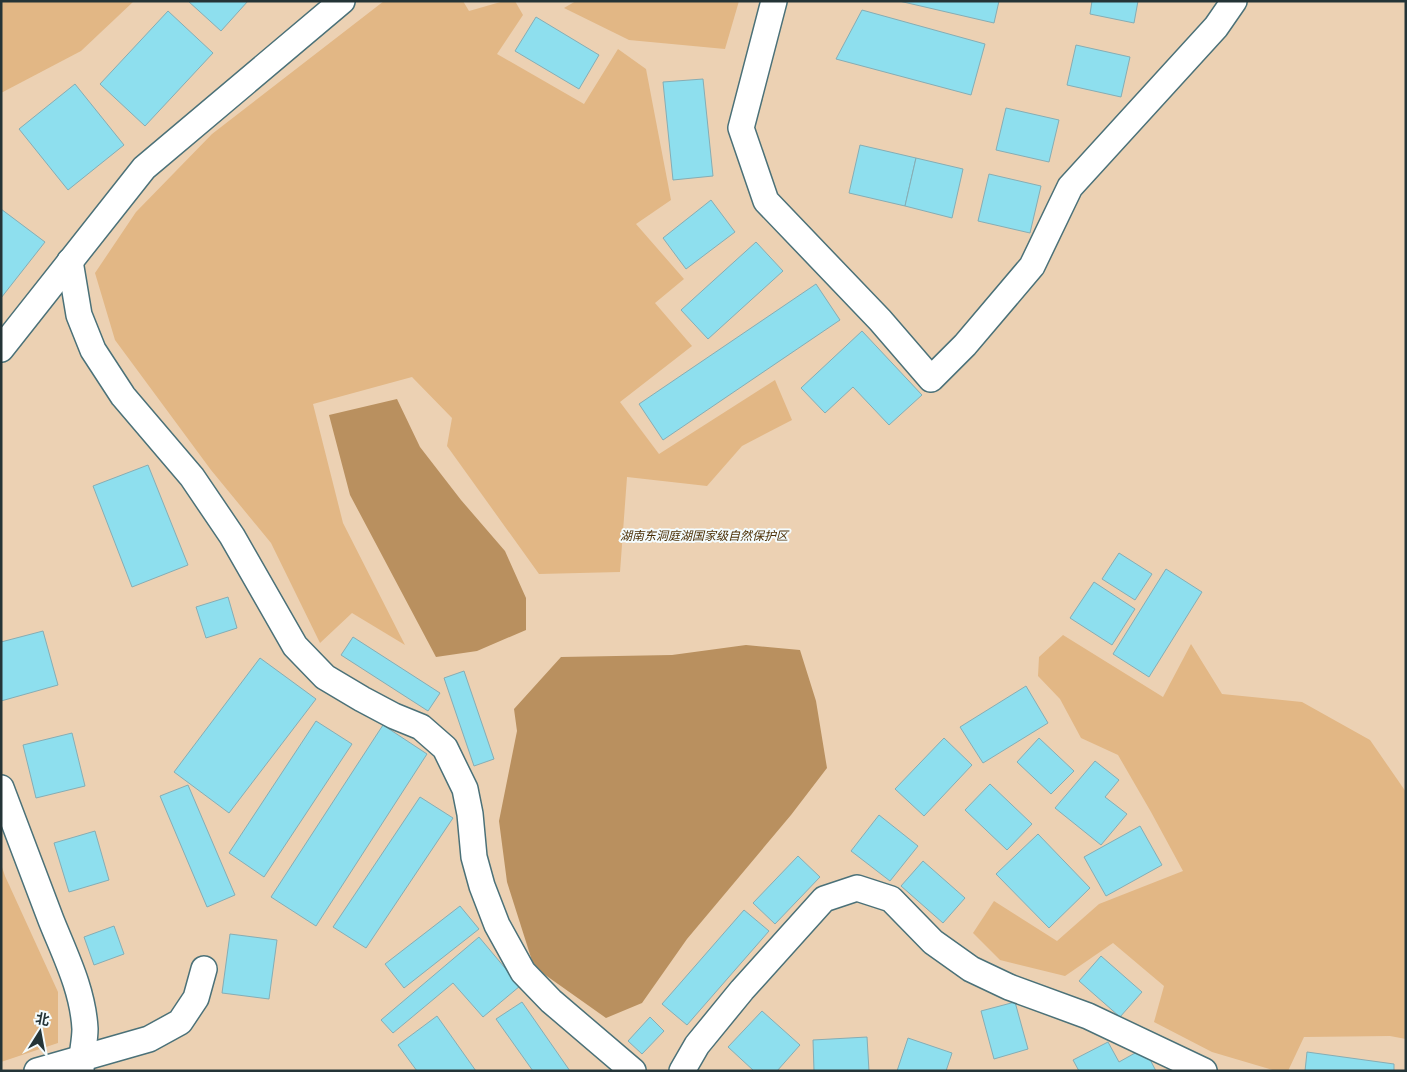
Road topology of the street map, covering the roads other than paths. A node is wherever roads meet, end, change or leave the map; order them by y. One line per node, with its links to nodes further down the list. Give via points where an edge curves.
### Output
1 (342, 1): 4 (street, via 144,168)
2 (774, 1): 3 (street, via 742,128 766,201 880,320 931,380 1032,266 1070,187 1216,27)
3 (1234, 1)
4 (70, 261): 5 (street); 10 (street, via 79,315 92,350 124,396 212,506 295,646 325,677 362,700 421,727 445,748 465,789 474,857 482,886 523,972 551,1001)
5 (1, 349)
6 (1, 788): 8 (street, via 72,970 85,1030)
7 (204, 970): 8 (street, via 196,998 180,1022 149,1039)
8 (81, 1064): 9 (street)
9 (36, 1071)
10 (633, 1071)
11 (682, 1071): 12 (street, via 697,1045 824,899 857,888 891,899 933,942 971,969 1009,987 1088,1016)
12 (1204, 1071)

